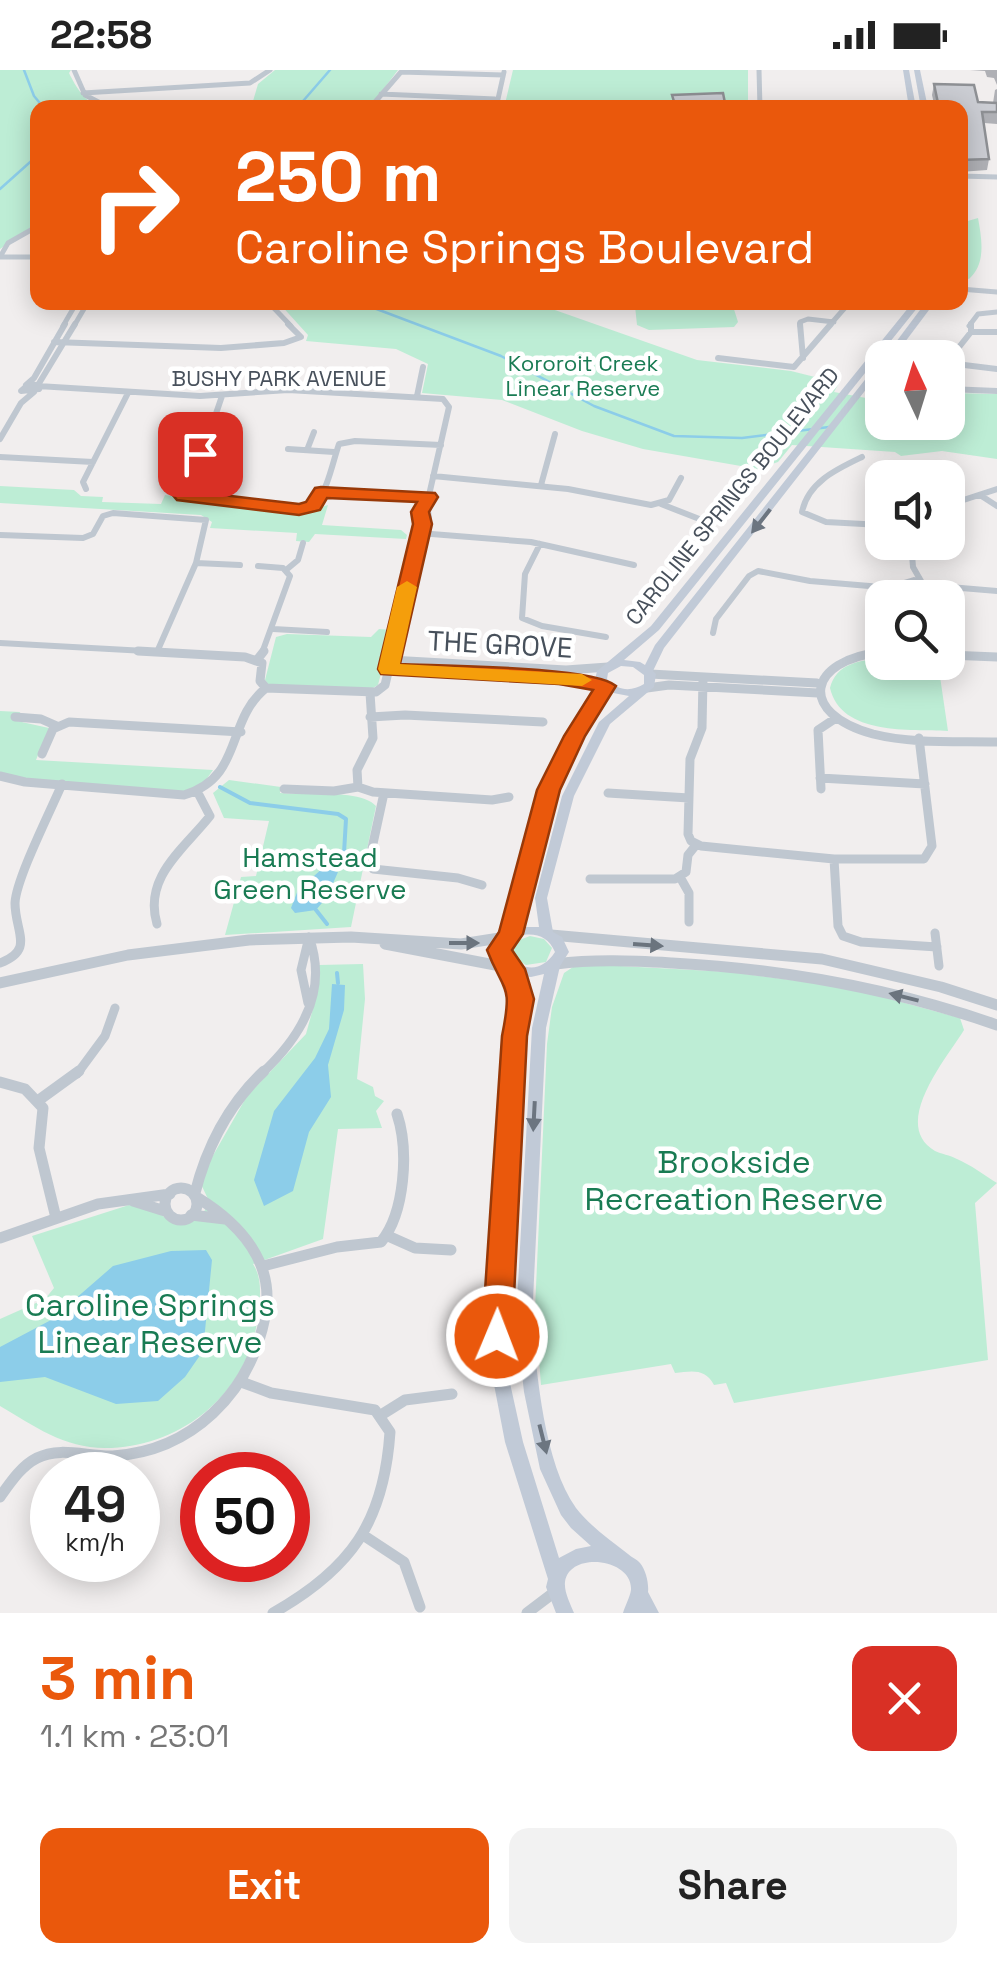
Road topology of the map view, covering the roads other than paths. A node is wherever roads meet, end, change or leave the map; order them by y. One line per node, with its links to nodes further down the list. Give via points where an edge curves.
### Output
1 (74, 70): 7 (street)
2 (270, 70): 7 (street, via 250,83)
3 (759, 70): 12 (street)
4 (906, 70): 13 (main road)
5 (917, 70): 14 (main road)
6 (504, 72): 8 (street, via 404,72); 9 (street)
7 (84, 93): 10 (street)
8 (382, 94): 9 (street); 11 (street)
9 (495, 98)
10 (96, 100)
11 (379, 100)
12 (760, 100)
13 (912, 100)
14 (923, 100)
15 (968, 176): 16 (street)
16 (997, 177)
17 (30, 231): 18 (street, via 8,243)
18 (0, 257): 19 (street)
19 (30, 257)
20 (968, 287): 21 (street)
21 (994, 292)
22 (72, 310): 34 (street)
23 (83, 310): 35 (street)
24 (276, 310): 35 (street, via 301,337 215,348)
25 (844, 310): 29 (street)
26 (912, 310): 105 (main road, CAROLINE SPRINGS BOULEVARD, via 655,628)
27 (925, 310): 32 (main road)
28 (997, 312): 30 (street, via 978,314)
29 (834, 322): 37 (street); 37 (street, via 800,322)
30 (971, 332): 31 (street); 33 (street)
31 (997, 332)
32 (902, 340)
33 (965, 340)
34 (54, 342): 35 (street); 41 (street)
35 (65, 342): 42 (street)
36 (718, 358): 37 (street, via 789,368)
37 (803, 358)
38 (965, 364): 40 (street)
39 (423, 367): 51 (street)
40 (997, 369)
41 (36, 375): 42 (street); 44 (street)
42 (45, 375): 45 (street)
43 (865, 385): 106 (main road, CAROLINE SPRINGS BOULEVARD, one-way to 106, via 659,647)
44 (24, 388): 45 (street); 52 (street)
45 (37, 389): 46 (street, BUSHY PARK AVENUE); 52 (street)
46 (64, 390): 49 (street, BUSHY PARK AVENUE)
47 (965, 390): 48 (street)
48 (997, 391)
49 (128, 393): 50 (street, BUSHY PARK AVENUE); 64 (street)
50 (222, 396): 51 (street, BUSHY PARK AVENUE, via 288,390); 70 (street, via 177,492 299,510 314,506)
51 (417, 396): 58 (street, BUSHY PARK AVENUE, via 450,404)
52 (22, 403): 54 (street)
53 (0, 414): 54 (street)
54 (14, 414): 57 (street)
55 (314, 432): 60 (street)
56 (556, 434): 67 (street)
57 (0, 439)
58 (441, 445): 61 (street, via 350,442); 65 (street, BUSHY PARK AVENUE)
59 (288, 449): 60 (street)
60 (307, 450): 61 (street)
61 (334, 452): 70 (street)
62 (862, 456): 77 (street, via 827,473 802,512 826,522)
63 (0, 457): 64 (street)
64 (93, 462): 69 (street)
65 (433, 478): 67 (street); 73 (street, BUSHY PARK AVENUE)
66 (681, 478): 74 (street)
67 (541, 486): 74 (street)
68 (997, 489): 71 (street)
69 (86, 490)
70 (321, 492): 73 (street)
71 (980, 495): 72 (street); 75 (street)
72 (965, 500)
73 (428, 501): 78 (street, BUSHY PARK AVENUE)
74 (661, 504): 76 (street)
75 (997, 506)
76 (707, 522)
77 (865, 524)
78 (421, 529): 81 (street); 104 (street, BUSHY PARK AVENUE)
79 (0, 535): 83 (street, via 83,538 114,513 195,516 207,522)
80 (303, 542): 88 (street, via 298,560)
81 (540, 544): 85 (street); 97 (street, via 525,574 522,618)
82 (912, 560): 87 (street)
83 (196, 563): 84 (street); 99 (street)
84 (240, 565)
85 (634, 565)
86 (258, 566): 88 (street)
87 (913, 568): 89 (street); 90 (street)
88 (286, 570): 94 (street, via 290,576)
89 (909, 580)
90 (919, 580)
91 (865, 584): 96 (street, via 758,571 716,619)
92 (965, 589): 93 (street)
93 (997, 591)
94 (273, 630): 95 (street); 103 (street)
95 (327, 632)
96 (713, 633)
97 (606, 637)
98 (0, 643): 99 (street)
99 (157, 652): 103 (street)
100 (865, 654): 110 (street, via 840,658)
101 (965, 656): 102 (street)
102 (997, 657)
103 (257, 660): 109 (street)
104 (389, 665): 105 (street, THE GROVE); 108 (street, THE GROVE); 112 (street, via 385,685)
105 (610, 666): 106 (main road, via 636,664); 108 (main road, via 601,675)
106 (649, 672): 107 (street); 111 (main road, CAROLINE SPRINGS BOULEVARD)
107 (703, 683): 110 (street); 111 (street); 131 (street)
108 (605, 685): 111 (main road, via 620,692); 141 (main road, via 548,790)
109 (266, 688): 112 (street); 118 (street, via 251,699)
110 (818, 688): 115 (street)
111 (645, 689): 140 (main road, via 605,722 568,796 540,898)
112 (370, 694): 114 (street)
113 (15, 717): 117 (street)
114 (370, 717): 116 (street); 125 (street, via 372,743 358,770)
115 (836, 718): 119 (street, via 866,732); 124 (street, via 818,730 820,783)
116 (543, 722)
117 (57, 726): 118 (street); 121 (street)
118 (241, 732): 127 (street, via 232,754)
119 (919, 738): 120 (street); 124 (street)
120 (997, 742)
121 (42, 754)
122 (0, 776): 123 (street)
123 (62, 784): 127 (street); 145 (street, via 14,900 21,949)
124 (925, 784): 133 (street, via 928,856)
125 (358, 787): 126 (street); 128 (street)
126 (284, 789)
127 (198, 792): 138 (street, via 210,816 166,864 152,906)
128 (384, 793): 130 (street); 136 (street, via 373,869)
129 (608, 793): 131 (street)
130 (509, 797)
131 (688, 798): 132 (street, via 688,834)
132 (696, 845): 133 (street); 134 (street)
133 (834, 859): 144 (street, via 843,936)
134 (680, 877): 135 (street); 137 (street, via 690,893)
135 (590, 879)
136 (482, 886)
137 (688, 922)
138 (157, 924)
139 (935, 933): 144 (street)
140 (549, 934): 141 (main road, via 532,929); 146 (main road, via 562,952); 150 (street, one-way to 150, via 822,959)
141 (508, 936): 143 (street, one-way to 141, via 462,944); 148 (main road, via 499,950)
142 (310, 937): 143 (street); 149 (street, via 128,955); 157 (street, via 302,955 308,1003 294,1040 236,1100)
143 (351, 938): 148 (street)
144 (936, 947): 147 (street)
145 (0, 963)
146 (554, 965): 148 (main road, via 538,972); 153 (street, one-way to 146, via 796,972 600,958); 174 (main road, one-way to 174, via 538,1028 524,1321 528,1366 566,1508)
147 (939, 966)
148 (512, 968): 175 (main road, via 522,999 514,1036 498,1355 504,1404)
149 (0, 983)
150 (972, 997): 151 (street); 153 (street)
151 (997, 1005)
152 (115, 1008): 155 (street, via 108,1034 70,1082)
153 (992, 1023)
154 (0, 1082): 155 (street)
155 (39, 1100): 163 (street, via 42,1169)
156 (397, 1114): 165 (street, via 404,1135 395,1225)
157 (200, 1167): 158 (street); 159 (street)
158 (174, 1192): 159 (street); 160 (street); 161 (street)
159 (196, 1196): 162 (street, via 198,1207); 164 (street)
160 (126, 1200): 161 (street); 163 (street)
161 (165, 1211): 162 (street)
162 (190, 1215): 164 (street)
163 (56, 1218): 166 (street)
164 (228, 1220): 168 (street)
165 (388, 1236): 167 (street, via 415,1248); 168 (street)
166 (0, 1238)
167 (451, 1250)
168 (262, 1266): 169 (street, via 266,1322)
169 (244, 1383): 171 (street, via 361,1405); 172 (street, via 196,1430 150,1450 34,1458)
170 (452, 1394): 171 (street, via 405,1400)
171 (381, 1415): 173 (street, via 390,1432 387,1474)
172 (0, 1498)
173 (363, 1536): 177 (street, via 404,1562); 178 (street, via 332,1576)
174 (617, 1556): 175 (main road, via 581,1554 562,1568); 176 (main road, via 630,1567)
175 (556, 1585): 179 (street); 180 (main road)
176 (635, 1604): 181 (main road)
177 (420, 1607)
178 (273, 1613)
179 (528, 1613)
180 (565, 1613)
181 (650, 1613)

